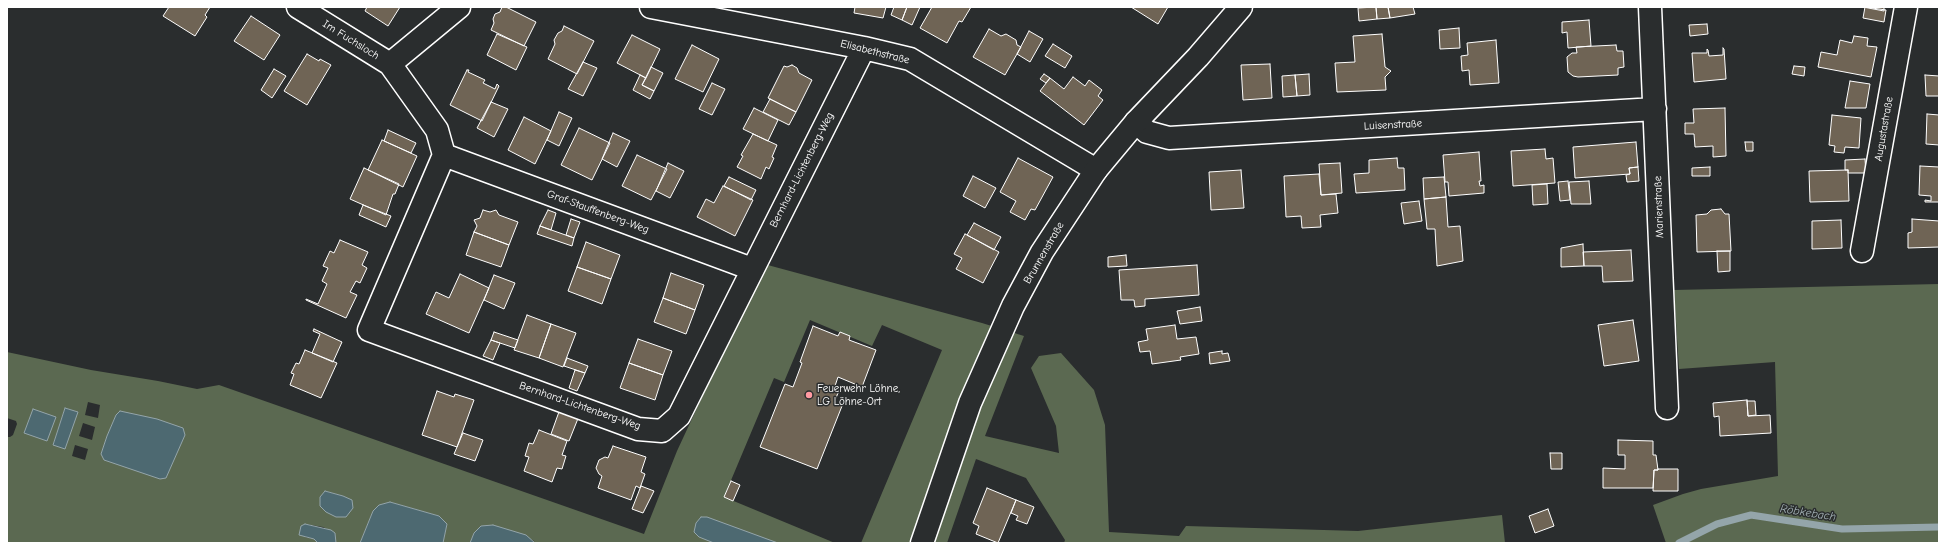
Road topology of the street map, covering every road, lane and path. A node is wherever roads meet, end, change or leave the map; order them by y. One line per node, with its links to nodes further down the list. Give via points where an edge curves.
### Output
1 (298, 7): 8 (street, Im Fuchsloch)
2 (459, 7): 8 (street, Im Fuchsloch)
3 (651, 7): 7 (street, Elisabethstraße)
4 (1241, 7): 10 (street, Brunnenstraße)
5 (1650, 7): 9 (street, Marienstraße)
6 (1906, 7): 13 (street, Augustastraße)
7 (864, 48): 12 (street, Elisabethstraße, via 910,59); 14 (street, Bernhard-Lichtenberg-Weg)
8 (390, 64): 11 (street, via 437,130)
9 (1655, 109): 10 (street, Luisenstraße, via 1169,138 1147,132); 15 (street, Marienstraße)
10 (1136, 122): 12 (street, Brunnenstraße)
11 (444, 155): 14 (street, Graf-Stauffenberg-Weg); 14 (street, Bernhard-Lichtenberg-Weg, via 369,330 638,429 662,431 679,416)
12 (1096, 170): 16 (street, Brunnenstraße, via 1042,252 1013,306 970,403)
13 (1862, 251)
14 (752, 269)
15 (1667, 408)
16 (922, 543)

